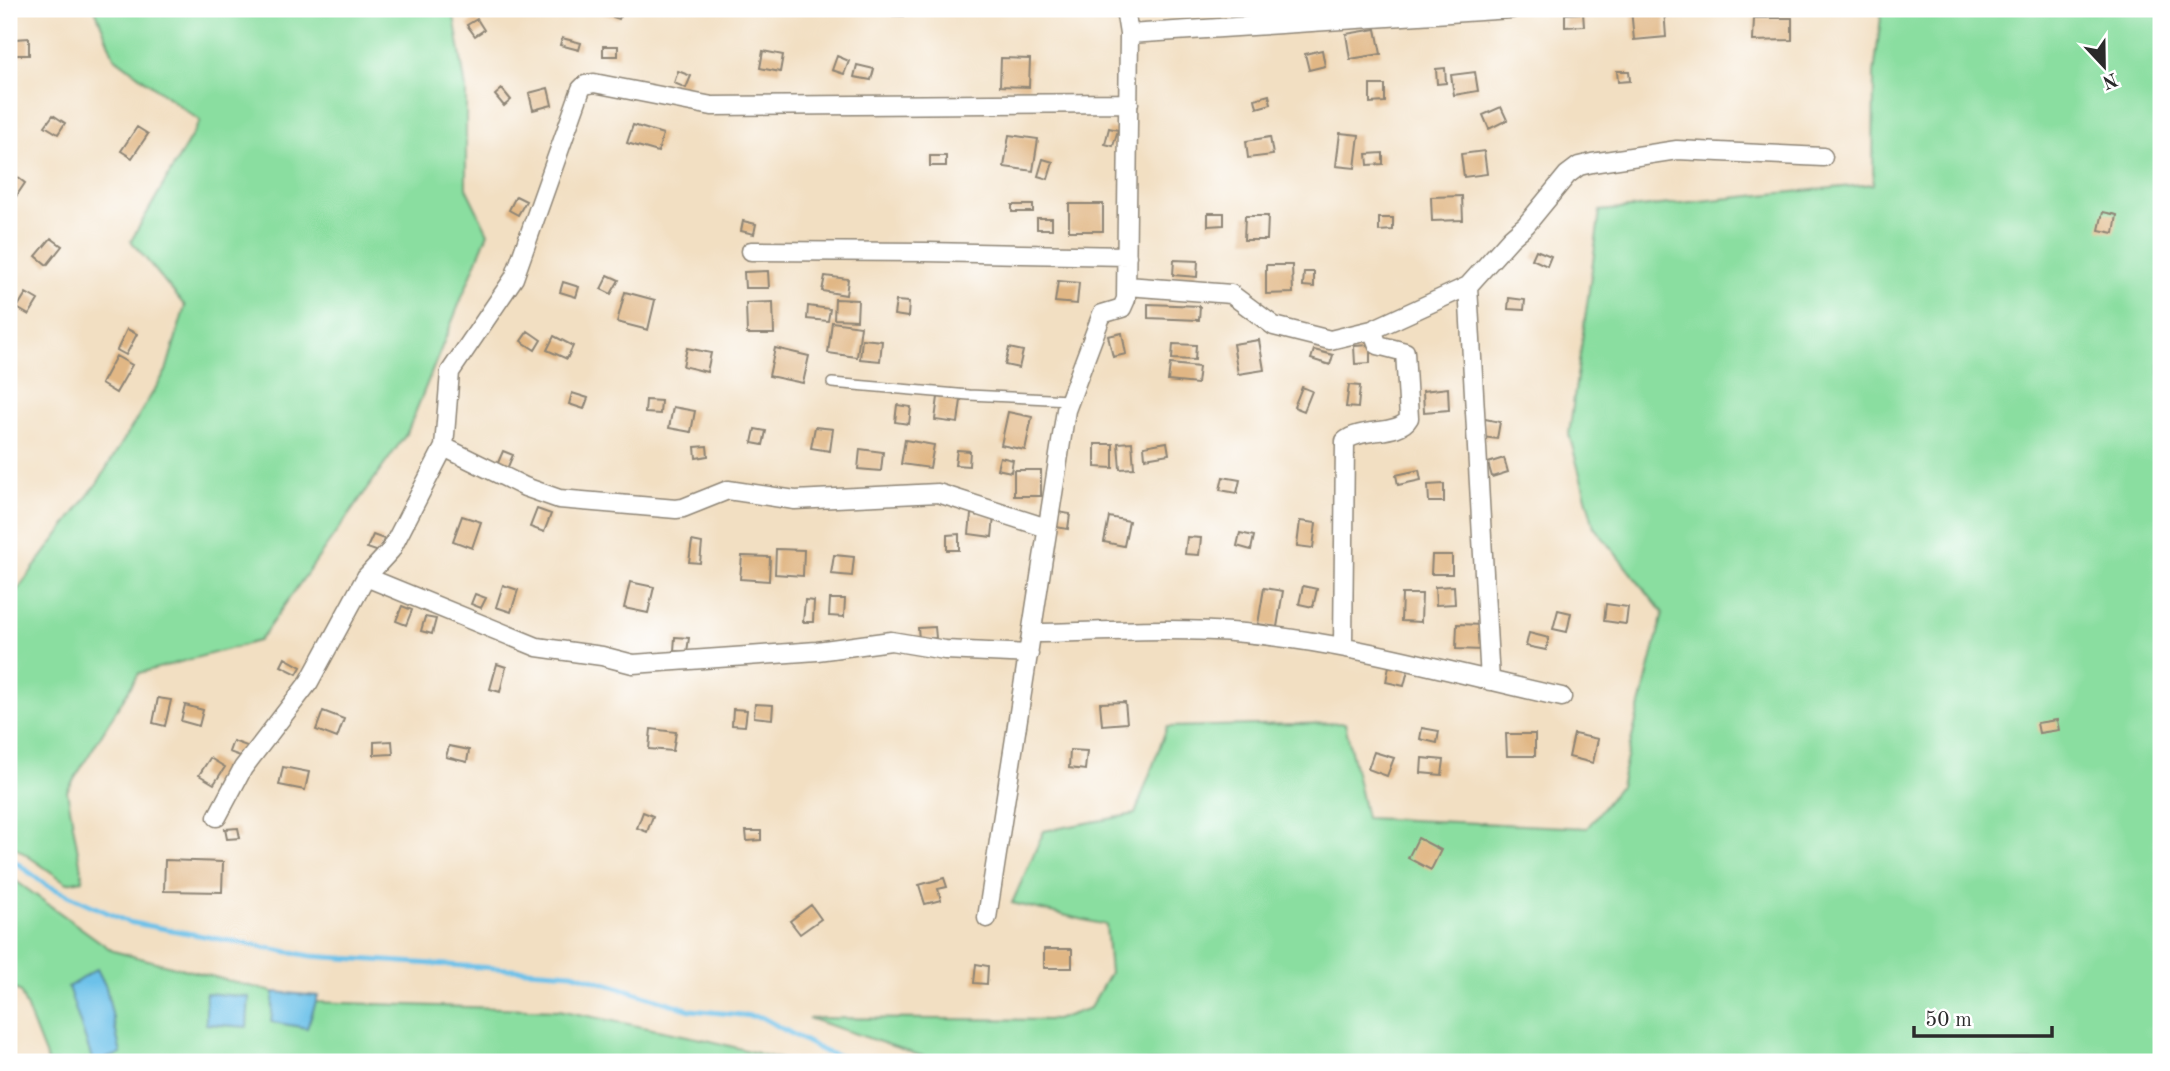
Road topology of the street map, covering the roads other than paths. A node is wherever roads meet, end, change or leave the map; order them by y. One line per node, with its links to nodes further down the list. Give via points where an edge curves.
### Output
1 (1125, 9): 4 (street)
2 (1511, 9): 3 (street)
3 (1289, 16): 4 (street)
4 (1129, 34): 5 (street)
5 (1129, 103): 8 (street); 14 (street, via 712,106 585,85 514,278 450,372)
6 (1823, 157): 10 (street, via 1677,150 1579,166)
7 (751, 251): 8 (street)
8 (1127, 256): 9 (street)
9 (1127, 286): 11 (street, via 1231,294 1274,326 1330,340); 13 (street, via 1122,308 1102,314)
10 (1468, 286): 11 (street); 20 (street)
11 (1371, 330): 18 (street, via 1378,345 1405,352 1409,418 1401,426 1345,441)
12 (832, 383): 13 (lane)
13 (1069, 400): 15 (street)
14 (444, 447): 15 (street, via 559,499 676,509 728,489 795,500 937,493); 16 (street, via 391,550)
15 (1047, 528): 17 (street)
16 (366, 577): 19 (street, via 537,647 633,664 891,641 945,650); 22 (street, via 309,682 243,768)
17 (1032, 633): 18 (street, via 1215,631); 19 (street)
18 (1343, 646): 20 (street)
19 (1029, 654): 23 (street)
20 (1490, 681): 21 (street)
21 (1562, 697)
22 (217, 817)
23 (987, 918)

